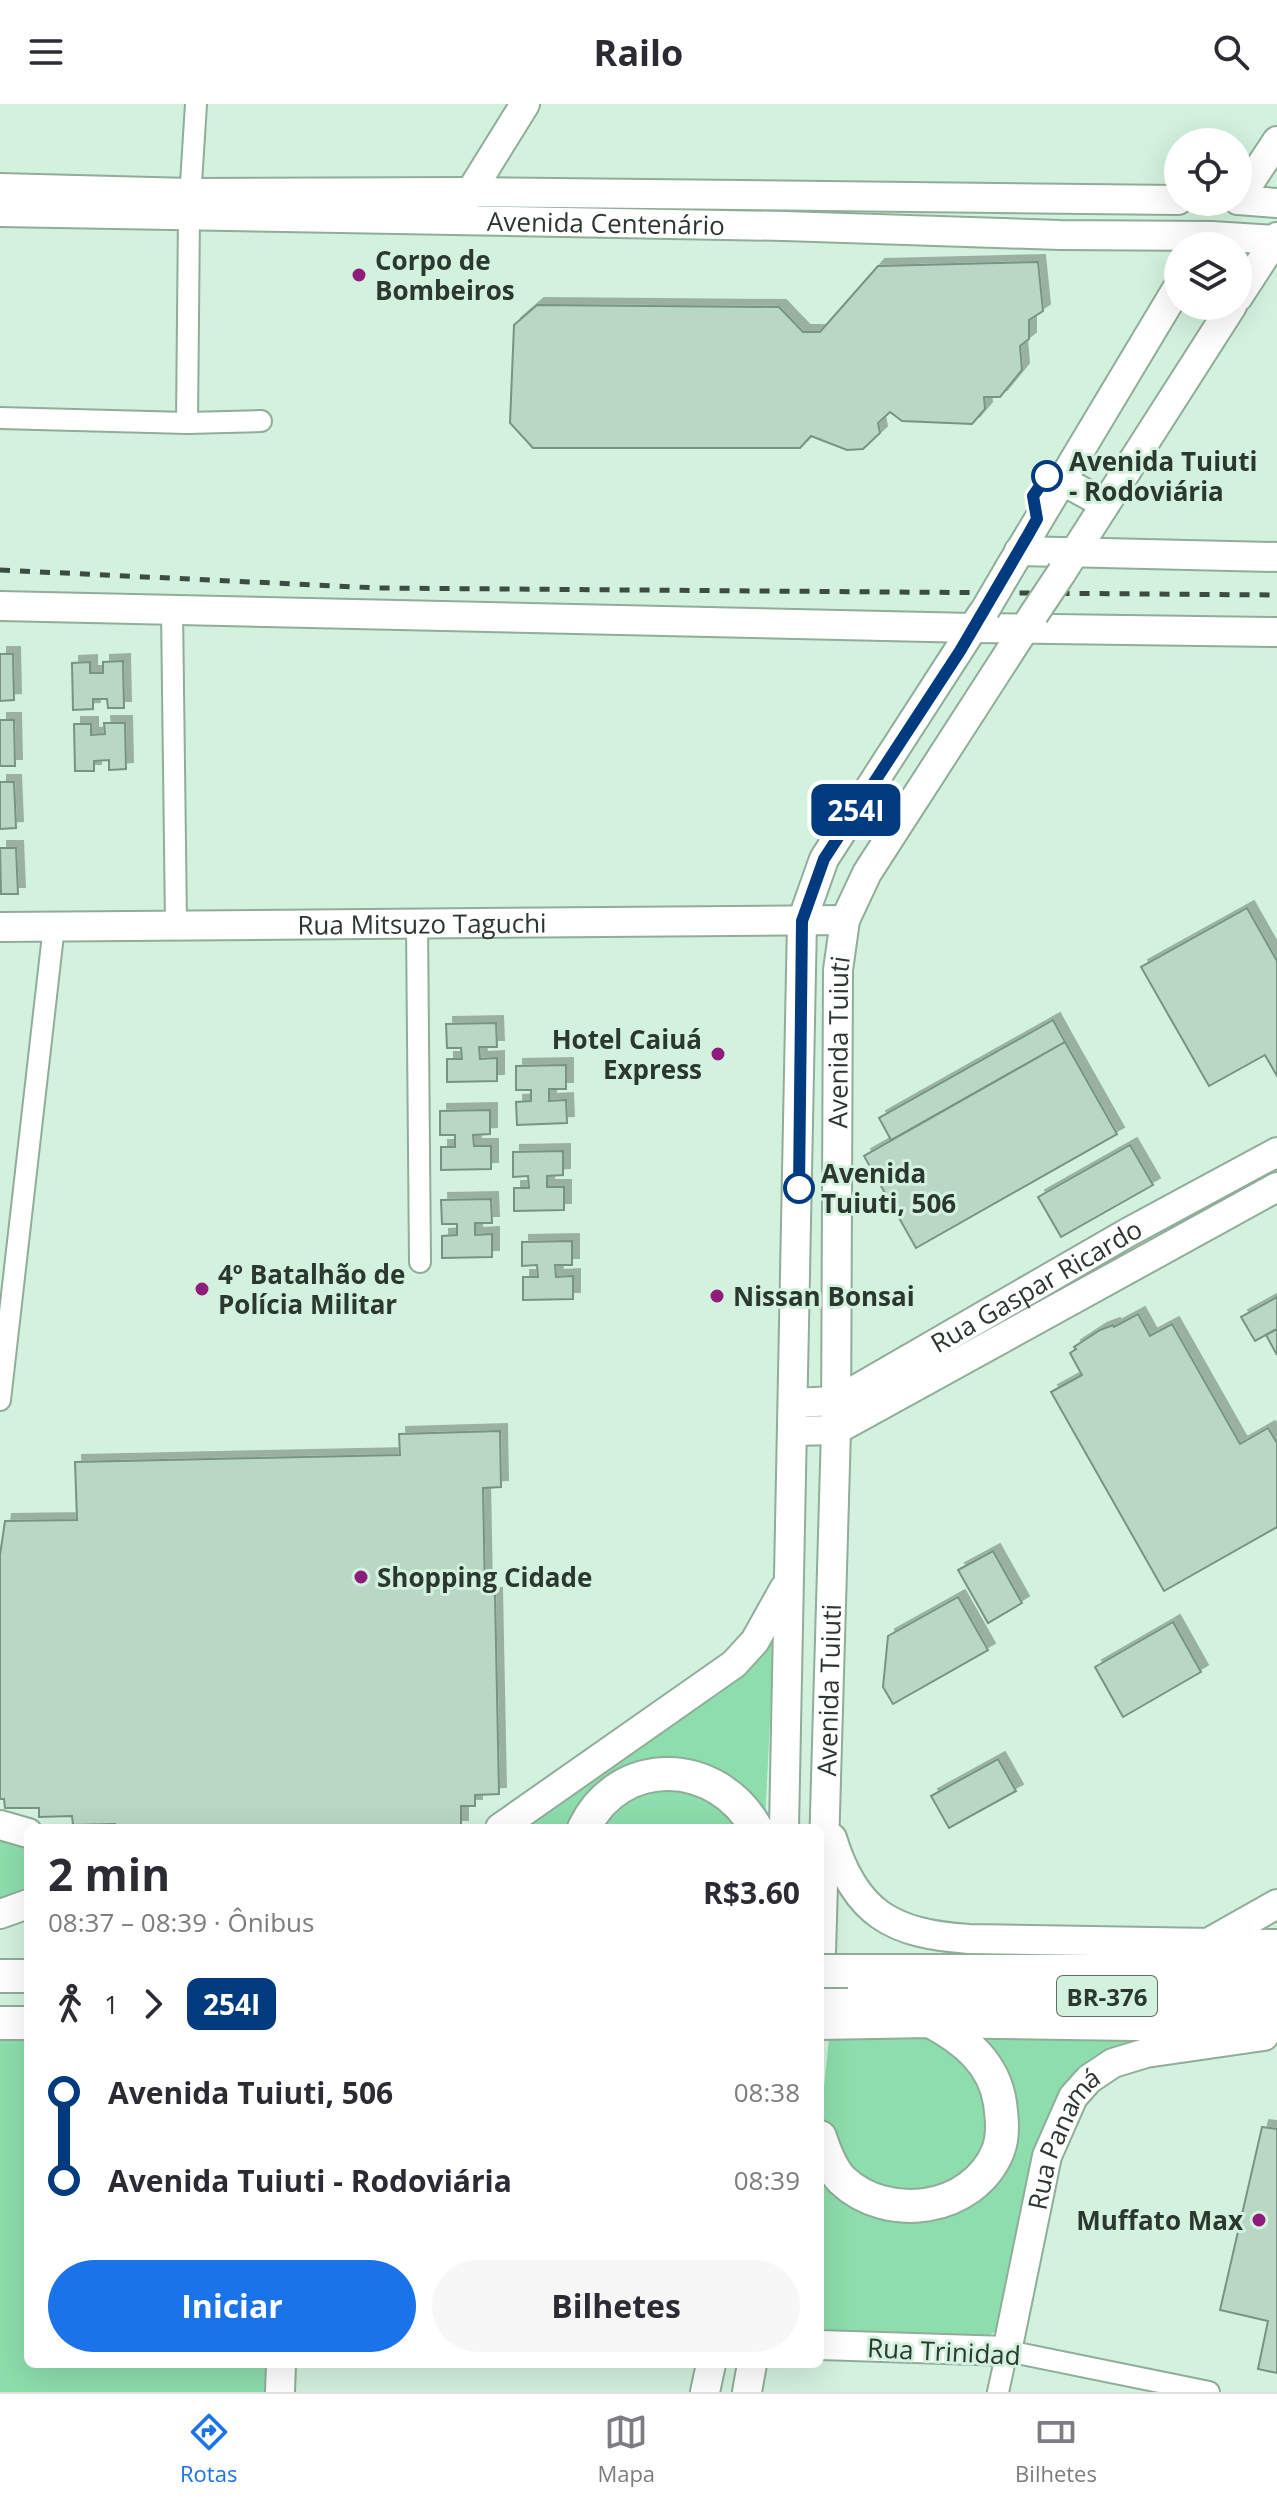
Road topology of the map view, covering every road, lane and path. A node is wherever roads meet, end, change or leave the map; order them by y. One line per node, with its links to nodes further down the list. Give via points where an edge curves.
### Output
1 (196, 104): 10 (street)
2 (525, 104): 6 (main road)
3 (1277, 141): 4 (main road)
4 (1252, 179)
5 (0, 188): 10 (main road, Avenida Centenário)
6 (470, 192): 7 (main road, Avenida Centenário); 10 (main road, Avenida Centenário); 12 (main road)
7 (1164, 200)
8 (1252, 201): 9 (main road)
9 (1277, 203)
10 (190, 204): 11 (main road, Avenida Centenário); 12 (main road, Avenida Centenário); 21 (street)
11 (0, 212)
12 (452, 222): 13 (main road, Avenida Centenário, via 784,226)
13 (1164, 239)
14 (1276, 239): 15 (main road, Avenida Centenário); 16 (main road)
15 (1252, 240)
16 (1252, 276)
17 (1164, 310): 22 (main road, Avenida Tuiuti)
18 (1223, 320): 23 (main road, Avenida Tuiuti)
19 (0, 418): 21 (street)
20 (261, 421): 21 (street)
21 (187, 423)
22 (1061, 480): 23 (main road); 25 (main road, Avenida Tuiuti)
23 (1105, 504): 26 (main road, Avenida Tuiuti)
24 (1277, 557): 26 (main road)
25 (1014, 560): 26 (main road); 29 (main road, Avenida Tuiuti, bridge)
26 (1067, 563): 30 (main road, Avenida Tuiuti, bridge)
27 (0, 606): 28 (main road)
28 (172, 609): 29 (main road); 37 (street)
29 (979, 619): 30 (main road); 32 (main road, Avenida Tuiuti)
30 (1029, 622): 31 (main road); 33 (main road, Avenida Tuiuti)
31 (1277, 632)
32 (894, 754): 33 (main road); 35 (main road, Avenida Tuiuti, via 824,859)
33 (933, 770): 34 (main road, Avenida Tuiuti, via 867,873)
34 (845, 920): 35 (main road, Rua Mitsuzo Taguchi); 46 (main road, Avenida Tuiuti, via 838,970)
35 (802, 921): 36 (main road, Rua Mitsuzo Taguchi); 47 (main road, Avenida Tuiuti)
36 (417, 923): 37 (main road, Rua Mitsuzo Taguchi); 42 (street)
37 (176, 924): 38 (main road, Rua Mitsuzo Taguchi)
38 (54, 926): 39 (main road, Rua Mitsuzo Taguchi); 43 (street)
39 (0, 927)
40 (1277, 1152): 44 (main road, Rua Gaspar Ricardo, via 1127,1233)
41 (1277, 1187): 44 (main road, Rua Gaspar Ricardo)
42 (420, 1262)
43 (4, 1324): 45 (street)
44 (895, 1383): 46 (main road, Rua Gaspar Ricardo); 48 (main road, Rua Gaspar Ricardo)
45 (0, 1400)
46 (836, 1401): 47 (main road, Rua Gaspar Ricardo); 48 (main road, Avenida Tuiuti)
47 (793, 1403): 49 (main road, Avenida Tuiuti)
48 (836, 1430): 49 (main road, Rua Gaspar Ricardo); 51 (main road, Avenida Tuiuti)
49 (793, 1431): 50 (main road, Avenida Tuiuti)
50 (788, 1581): 52 (main road, via 762,1630 734,1664); 55 (main road, Avenida Tuiuti)
51 (826, 1817): 61 (main road, via 853,1889 882,1916 917,1932 969,1939); 67 (main road, Avenida Tuiuti)
52 (506, 1824)
53 (586, 1824): 54 (main road, via 606,1796 654,1773 708,1782 729,1795)
54 (754, 1824)
55 (784, 1824)
56 (0, 1825): 57 (main road)
57 (24, 1832)
58 (1277, 1904): 61 (main road)
59 (24, 1905): 60 (main road)
60 (0, 1914)
61 (1208, 1944): 62 (main road); 63 (main road)
62 (1277, 1944)
63 (1163, 1969): 64 (main road, BR-376); 67 (main road, BR-376)
64 (1277, 1971)
65 (0, 1976): 66 (main road)
66 (24, 1976)
67 (832, 1996): 68 (main road, BR-376); 69 (main road)
68 (1277, 1997)
69 (929, 2021): 72 (main road); 74 (main road, via 959,2037 983,2061 999,2094 1003,2126 998,2151 987,2169 953,2197 902,2207 860,2193 841,2179)
70 (0, 2023): 71 (main road)
71 (24, 2023)
72 (1277, 2026)
73 (1277, 2033): 76 (main road, Rua Panamá, via 1135,2056 1113,2063 1073,2097 1047,2156)
74 (824, 2148)
75 (824, 2345): 76 (main road, Rua Trinidad)
76 (1007, 2351): 83 (street, Rua Panamá); 84 (street, Rua Trinidad)
77 (281, 2368): 80 (main road)
78 (710, 2368): 81 (main road)
79 (751, 2368): 82 (main road)
80 (280, 2392)
81 (705, 2392)
82 (747, 2392)
83 (998, 2392)
84 (1209, 2392)

